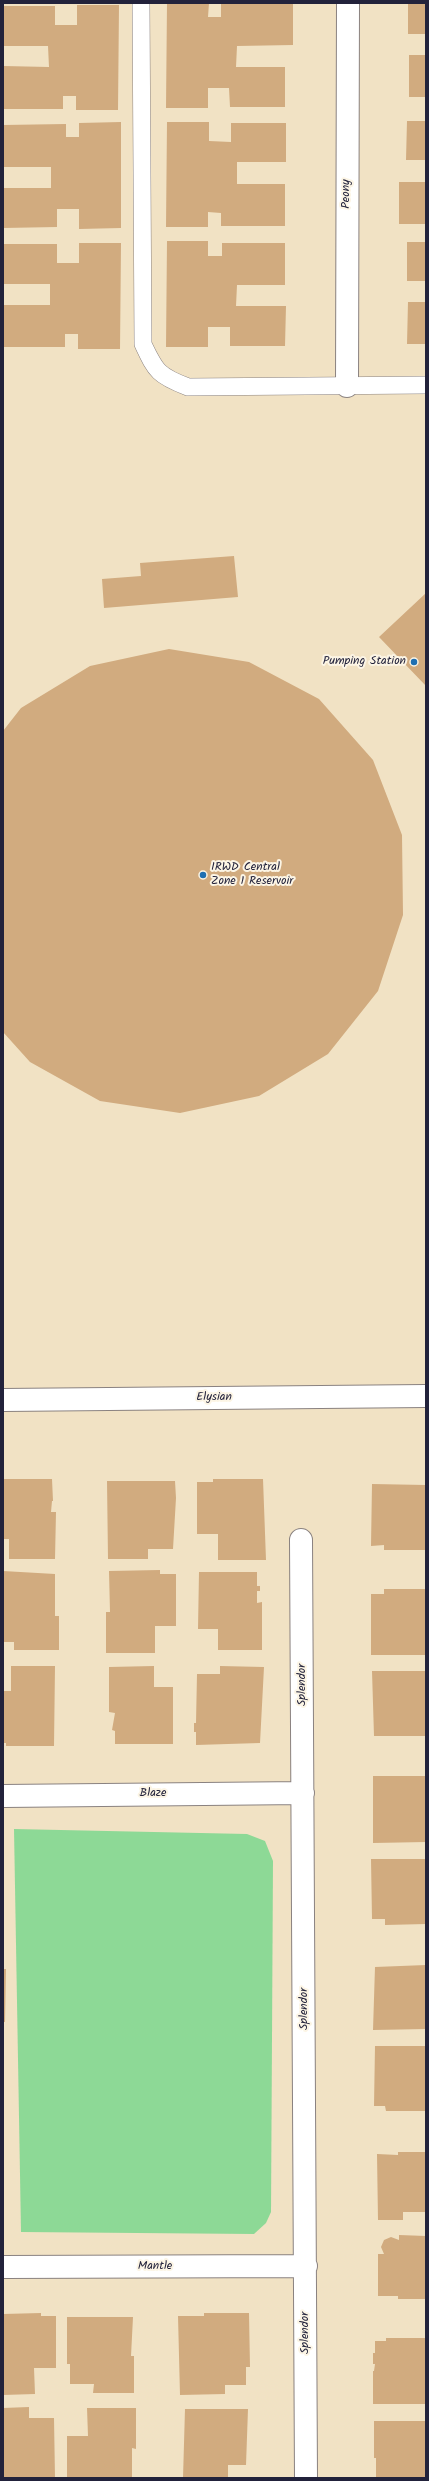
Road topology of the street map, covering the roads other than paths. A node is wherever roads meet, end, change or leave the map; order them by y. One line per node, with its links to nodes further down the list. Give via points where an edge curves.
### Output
1 (141, 3): 4 (lane, via 143,344 154,368 170,380 188,387)
2 (348, 3): 4 (street, Peony)
3 (426, 385): 4 (lane)
4 (347, 386)
5 (426, 1396): 6 (street, Elysian)
6 (3, 1400)
7 (301, 1540): 8 (street, Splendor)
8 (303, 1793): 9 (street, Blaze); 10 (street, Splendor)
9 (3, 1796)
10 (306, 2266): 11 (street, Mantle); 12 (street, Splendor)
11 (3, 2267)
12 (306, 2478)

